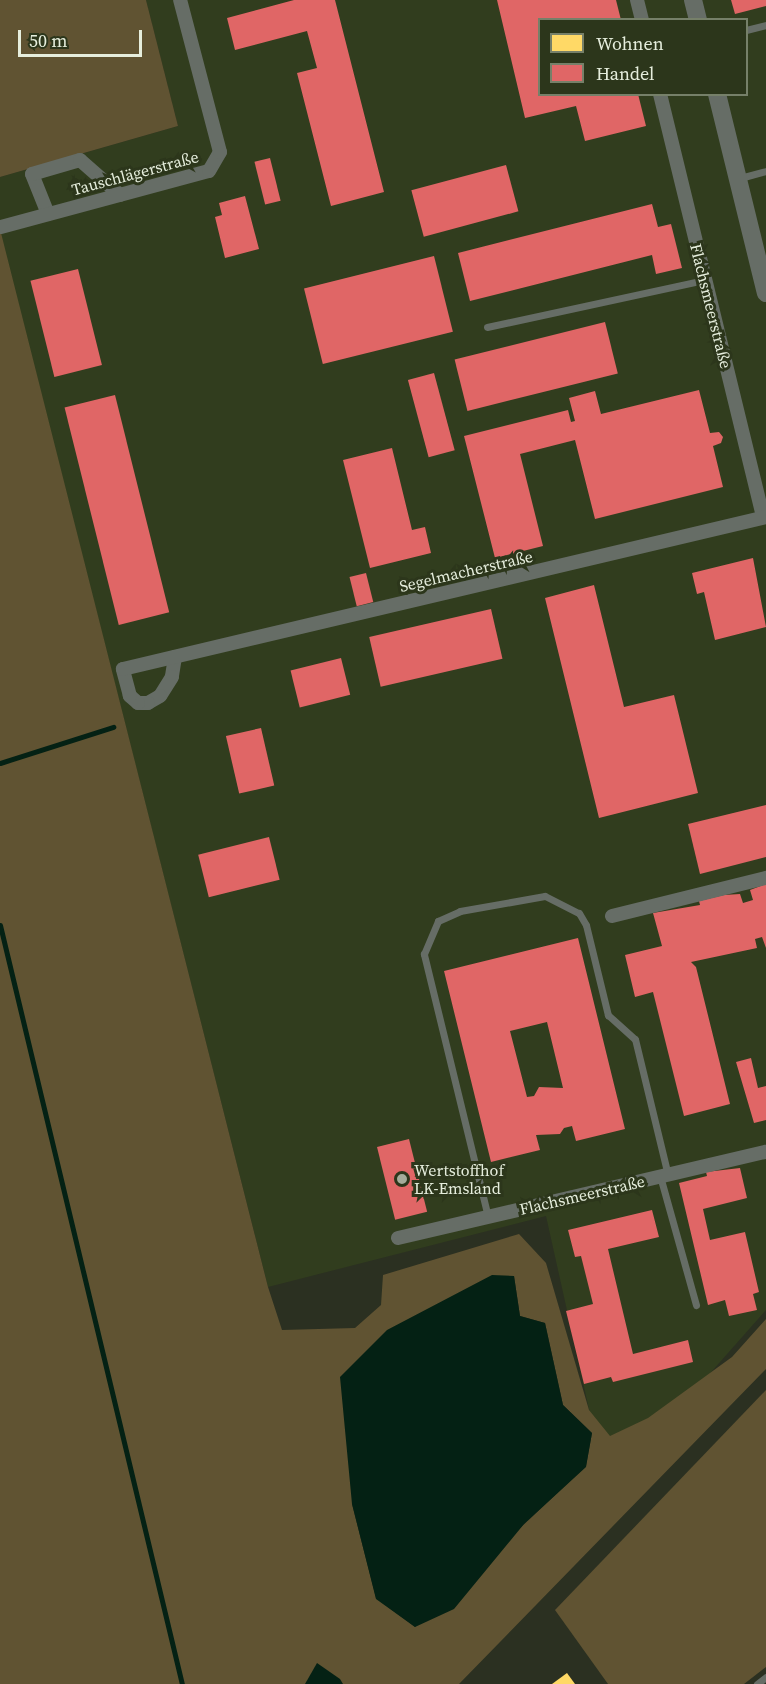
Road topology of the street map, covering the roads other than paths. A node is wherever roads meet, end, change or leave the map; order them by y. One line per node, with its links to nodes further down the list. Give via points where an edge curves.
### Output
1 (180, 0): 12 (street, Tauschlägerstraße, via 220,152 209,171)
2 (637, 0): 4 (street)
3 (693, 0): 5 (street)
4 (642, 18)
5 (698, 18)
6 (766, 25): 7 (lane)
7 (748, 30)
8 (660, 96): 15 (street, Flachsmeerstraße)
9 (718, 96): 11 (street)
10 (766, 171): 11 (lane)
11 (738, 178): 16 (street)
12 (120, 195): 13 (street, Tauschlägerstraße); 13 (street, via 80,160 32,174)
13 (48, 214): 14 (street, Tauschlägerstraße)
14 (1, 227)
15 (705, 280): 17 (lane); 18 (street, Flachsmeerstraße)
16 (766, 293)
17 (487, 327)
18 (764, 517): 19 (street, Segelmacherstraße)
19 (175, 657)
20 (766, 878): 21 (street)
21 (612, 916)
22 (766, 1152): 23 (street, Flachsmeerstraße)
23 (664, 1175): 24 (street, Flachsmeerstraße); 24 (lane, via 635,1039 608,1015 586,925 579,913 544,896 460,911 438,921 424,954); 26 (lane)
24 (489, 1217): 25 (street, Flachsmeerstraße)
25 (398, 1238)
26 (696, 1305)
27 (766, 1677): 28 (lane)
28 (757, 1684)

